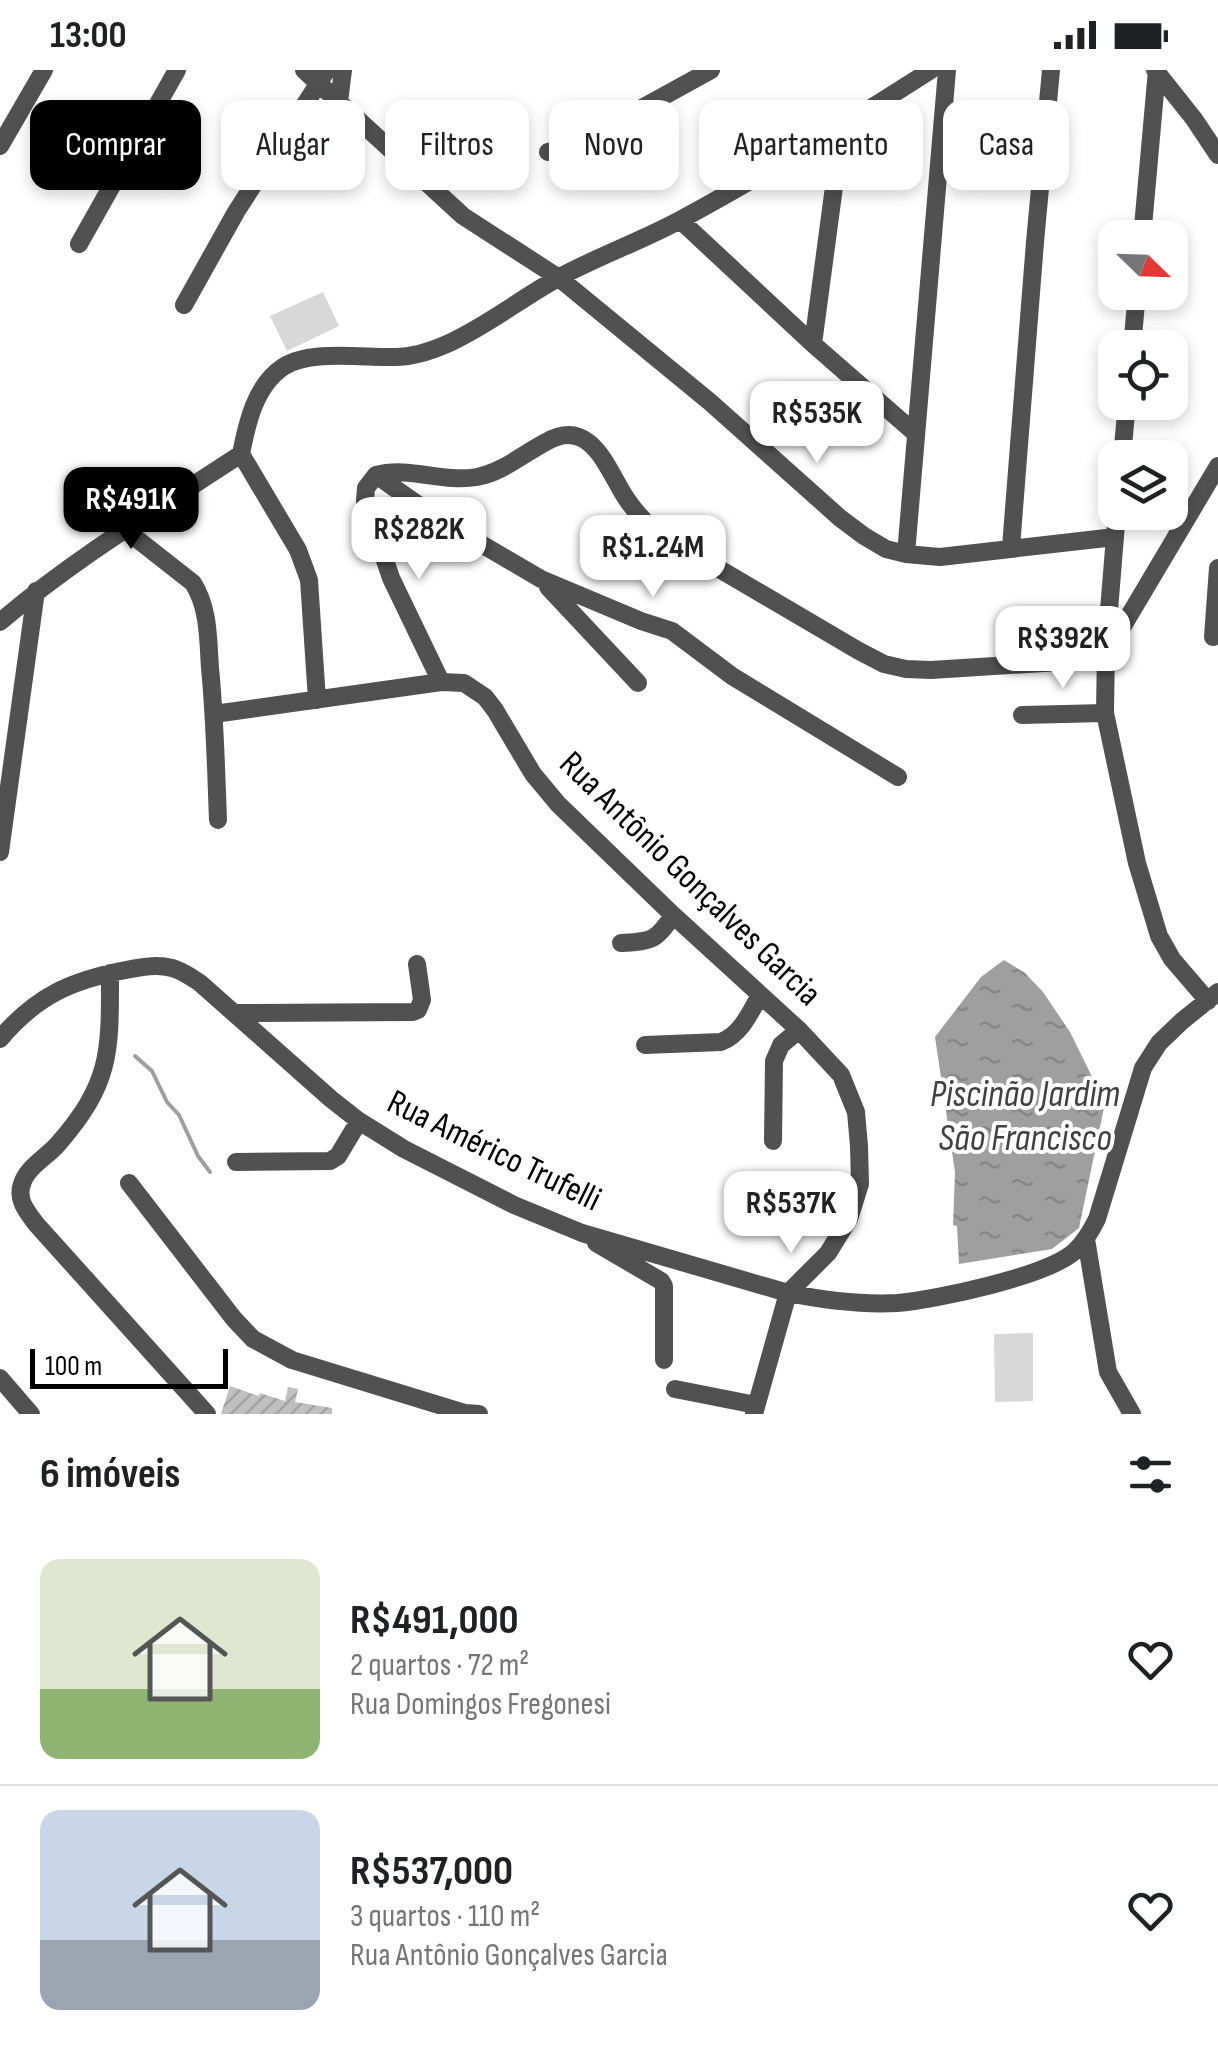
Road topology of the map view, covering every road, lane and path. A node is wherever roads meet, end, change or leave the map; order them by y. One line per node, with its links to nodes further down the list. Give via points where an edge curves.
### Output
1 (44, 70): 14 (street)
2 (177, 70): 21 (street)
3 (342, 70): 11 (street)
4 (711, 70): 15 (street, via 582,141)
5 (931, 70): 12 (street)
6 (948, 70): 25 (street)
7 (1051, 70): 32 (street)
8 (1156, 71): 16 (street); 20 (street)
9 (316, 74): 10 (street); 23 (street)
10 (337, 100)
11 (339, 100)
12 (884, 100)
13 (365, 126): 22 (street, via 463,216)
14 (0, 146)
15 (548, 152)
16 (1218, 155)
17 (732, 190): 19 (street)
18 (834, 190): 24 (street)
19 (680, 220): 22 (street); 24 (street)
20 (1144, 220)
21 (79, 244)
22 (559, 278): 26 (street, via 425,353 320,356 284,366 253,406); 33 (street, via 840,518)
23 (184, 305)
24 (813, 344): 25 (street)
25 (915, 432): 33 (street)
26 (241, 454): 29 (street); 44 (street, via 298,550 308,580)
27 (1218, 466): 38 (street)
28 (376, 475): 35 (street); 41 (street, via 476,477 550,439 577,436 602,454 653,530 884,664 931,670 1076,661); 42 (street, via 364,500 390,578)
29 (124, 528): 37 (street); 45 (street, via 200,594)
30 (1116, 530): 31 (street)
31 (1115, 538): 32 (street); 36 (street)
32 (1011, 547): 33 (street)
33 (906, 554)
34 (1218, 568): 40 (street)
35 (541, 580): 43 (street); 48 (street, via 672,631 732,676)
36 (1111, 584): 38 (street); 41 (street)
37 (36, 591): 39 (street); 50 (street)
38 (1141, 596): 41 (street)
39 (0, 622)
40 (1213, 637)
41 (1106, 646): 46 (street)
42 (441, 682): 44 (street, Rua Antônio Gonçalves Garcia); 51 (street, Rua Antônio Gonçalves Garcia, via 464,683 485,697 558,804)
43 (638, 682)
44 (317, 700): 45 (street, Rua Antônio Gonçalves Garcia)
45 (214, 714): 49 (street)
46 (1105, 714): 47 (street); 56 (street, via 1159,936 1172,959)
47 (1022, 715)
48 (898, 777)
49 (218, 820)
50 (0, 852)
51 (673, 915): 52 (street, via 656,938); 55 (street, Rua Antônio Gonçalves Garcia)
52 (621, 943)
53 (417, 964): 57 (street, via 422,1000 414,1012)
54 (110, 973): 57 (street, Rua Américo Trufelli, via 169,967 200,983); 59 (street, Rua Américo Trufelli, via 43,998); 76 (street, via 107,1061 94,1094 29,1172 20,1194 37,1225)
55 (760, 995): 58 (street, Rua Antônio Gonçalves Garcia); 60 (street, via 730,1039)
56 (1213, 996): 66 (street, Rua Américo Trufelli, via 1159,1043 1143,1068)
57 (234, 1014): 61 (street, Rua Américo Trufelli)
58 (799, 1030): 62 (street, via 774,1062); 67 (street, Rua Antônio Gonçalves Garcia, via 841,1075 856,1112 860,1184 850,1219)
59 (0, 1039)
60 (645, 1045)
61 (359, 1121): 63 (street, via 330,1161); 65 (street, Rua Américo Trufelli, via 514,1205)
62 (772, 1141)
63 (236, 1162)
64 (129, 1183): 74 (street, via 253,1339 292,1360)
65 (582, 1233): 68 (street, Rua Américo Trufelli); 70 (street, via 660,1282)
66 (1086, 1238): 69 (street, Rua Américo Trufelli, via 1046,1269 959,1292 897,1303); 78 (street, via 1108,1372)
67 (828, 1253): 68 (street, Rua Antônio Gonçalves Garcia); 69 (street, Rua Antônio Gonçalves Garcia)
68 (788, 1293): 69 (street, Rua Américo Trufelli); 73 (street)
69 (822, 1300)
70 (664, 1360)
71 (0, 1378): 75 (street)
72 (675, 1389): 73 (street)
73 (755, 1410)
74 (466, 1413): 77 (street)
75 (30, 1414)
76 (208, 1414)
77 (479, 1414)
78 (1132, 1414)

